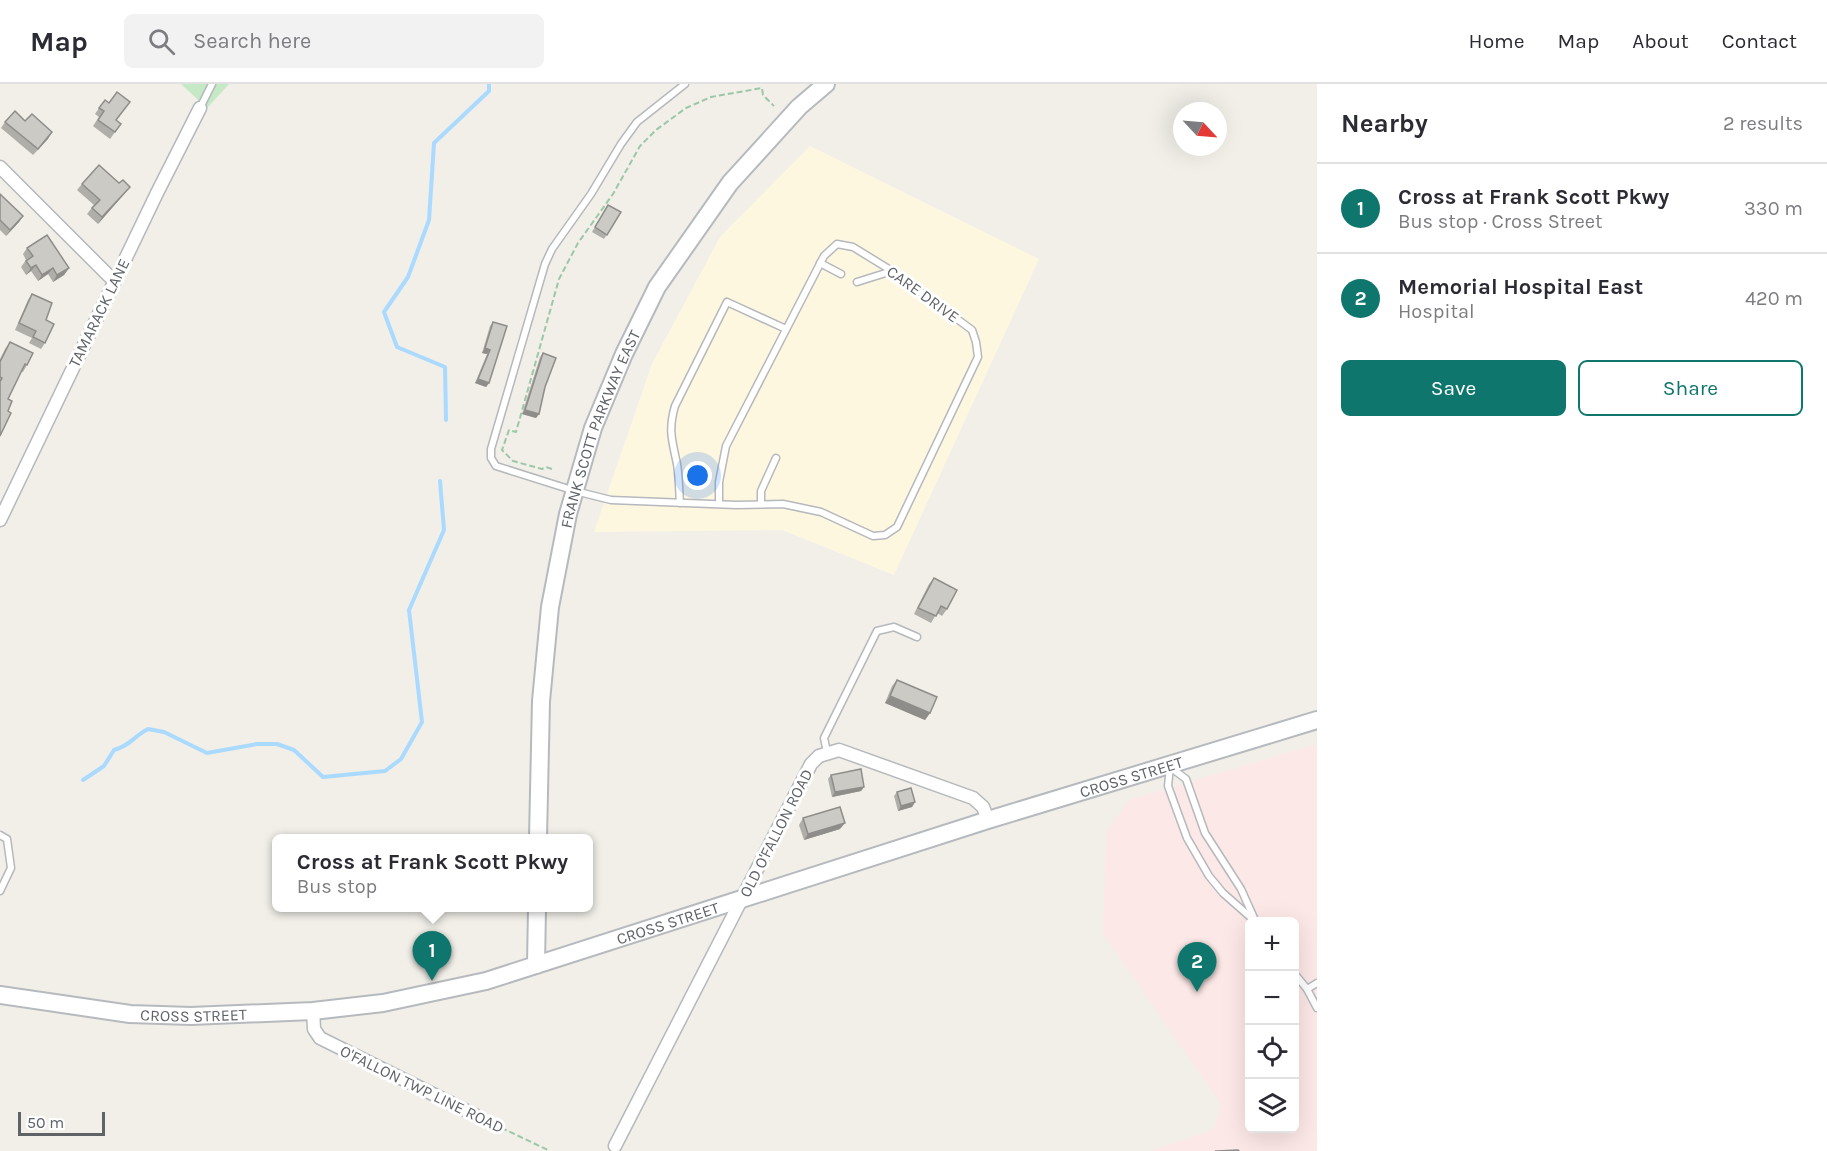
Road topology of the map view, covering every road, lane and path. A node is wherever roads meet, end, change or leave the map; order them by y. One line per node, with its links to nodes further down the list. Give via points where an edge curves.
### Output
1 (212, 84): 5 (lane)
2 (685, 84): 15 (lane, CARE DRIVE, via 637,122 552,249 490,449 496,466)
3 (826, 84): 15 (main road, FRANK SCOTT PARKWAY EAST, via 799,107 730,183 657,287 593,428)
4 (774, 106): 14 (path, via 762,88 711,97 686,108 640,146 613,194 578,243 559,279 516,432 508,430 502,450 513,461)
5 (200, 108): 10 (street, TAMARACK LANE)
6 (0, 167): 10 (street)
7 (820, 262): 8 (lane, CARE DRIVE, via 837,244 853,247); 9 (lane); 12 (lane, CARE DRIVE)
8 (892, 271): 11 (lane); 18 (lane, CARE DRIVE, via 972,330 978,357 897,527 885,535 873,536 821,512)
9 (841, 274)
10 (114, 281): 19 (street, TAMARACK LANE)
11 (857, 282)
12 (786, 329): 16 (lane, via 727,302 670,423); 17 (lane, CARE DRIVE, via 726,446)
13 (776, 458): 18 (lane, via 761,491)
14 (552, 469)
15 (575, 491): 16 (lane, CARE DRIVE, via 611,500); 25 (main road, FRANK SCOTT PARKWAY EAST, via 550,607 541,701)
16 (680, 502): 17 (lane, CARE DRIVE)
17 (719, 504): 18 (lane, CARE DRIVE)
18 (761, 504)
19 (0, 520)
20 (917, 637): 22 (lane, via 894,627 877,632 824,738)
21 (1317, 720): 23 (main road, CROSS STREET)
22 (827, 752): 24 (street, OLD O'FALLON ROAD, via 839,750 973,798 983,807); 28 (street, OLD O'FALLON ROAD, via 811,764)
23 (1170, 766): 24 (main road, CROSS STREET); 30 (lane, via 1168,786 1187,838 1209,876); 31 (lane, via 1186,779 1205,833)
24 (988, 820): 28 (main road, CROSS STREET)
25 (538, 834)
26 (0, 835): 27 (lane, via 7,839 11,868)
27 (0, 891)
28 (742, 900): 32 (main road, CROSS STREET); 40 (street, OLD O'FALLON ROAD)
29 (537, 912): 32 (main road)
30 (1251, 917)
31 (1254, 917)
32 (536, 965): 38 (main road, CROSS STREET, via 486,981 383,1004)
33 (1299, 979): 35 (lane)
34 (1317, 983): 35 (lane)
35 (1307, 989): 37 (lane)
36 (0, 995): 38 (main road, CROSS STREET, via 130,1014)
37 (1317, 1008)
38 (313, 1011): 39 (street, O'FALLON TWP LINE ROAD, via 320,1038)
39 (475, 1115): 41 (path, O'FALLON TWP LINE ROAD)
40 (617, 1149)
41 (550, 1151)

